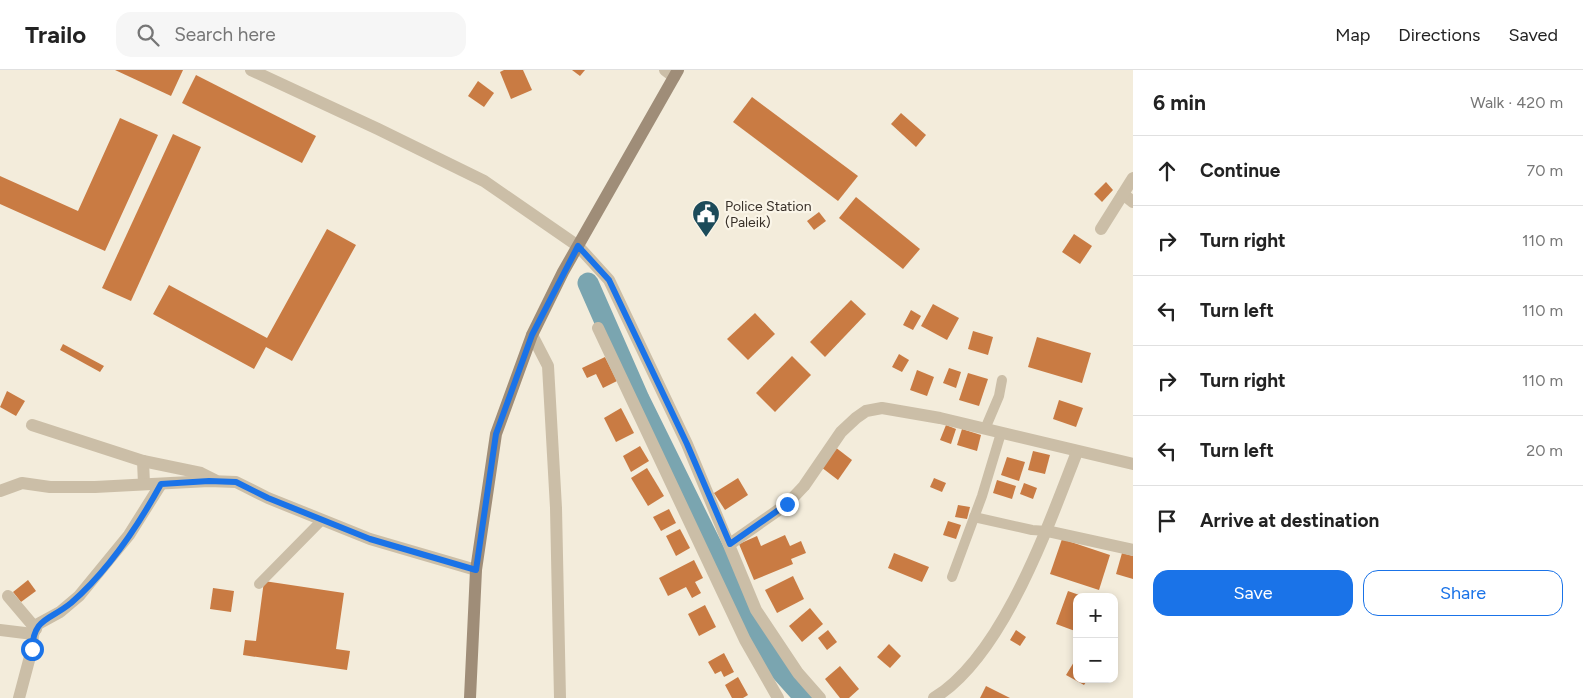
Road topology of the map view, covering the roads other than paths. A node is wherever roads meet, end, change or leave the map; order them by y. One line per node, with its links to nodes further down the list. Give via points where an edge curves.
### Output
1 (251, 70): 6 (street, via 484,181)
2 (672, 72): 6 (street)
3 (1133, 178): 4 (street)
4 (1128, 198): 5 (street)
5 (1101, 228)
6 (578, 246): 8 (street); 23 (street, via 609,280 687,444)
7 (598, 328): 34 (street, via 745,640)
8 (532, 335): 25 (street, via 496,434); 33 (street, via 548,366 556,508)
9 (1002, 380): 11 (lane, via 999,396)
10 (32, 426): 14 (street)
11 (984, 429): 12 (street); 23 (street, via 882,408 866,411 841,432 804,486 787,504)
12 (1001, 433): 13 (street); 20 (lane)
13 (1077, 452): 15 (street); 22 (street)
14 (143, 461): 16 (street, via 201,473); 17 (street)
15 (1133, 464)
16 (216, 481): 18 (street); 21 (street, via 236,482)
17 (144, 484): 18 (street); 19 (street, via 50,487 22,483)
18 (161, 484): 30 (street, via 145,512 103,569 79,596 38,624)
19 (0, 491)
20 (974, 517): 22 (lane); 26 (lane)
21 (322, 520): 25 (street, via 370,539); 27 (lane)
22 (1047, 531): 24 (street); 36 (street, via 1023,582 986,643 955,684)
23 (730, 544): 35 (street, via 756,610 798,674)
24 (1133, 550)
25 (476, 570): 32 (street)
26 (952, 577)
27 (259, 584)
28 (8, 596): 30 (street)
29 (0, 630): 30 (street)
30 (34, 631): 31 (street)
31 (19, 698)
32 (470, 698)
33 (560, 698)
34 (778, 698)
35 (820, 698)
36 (934, 698)

